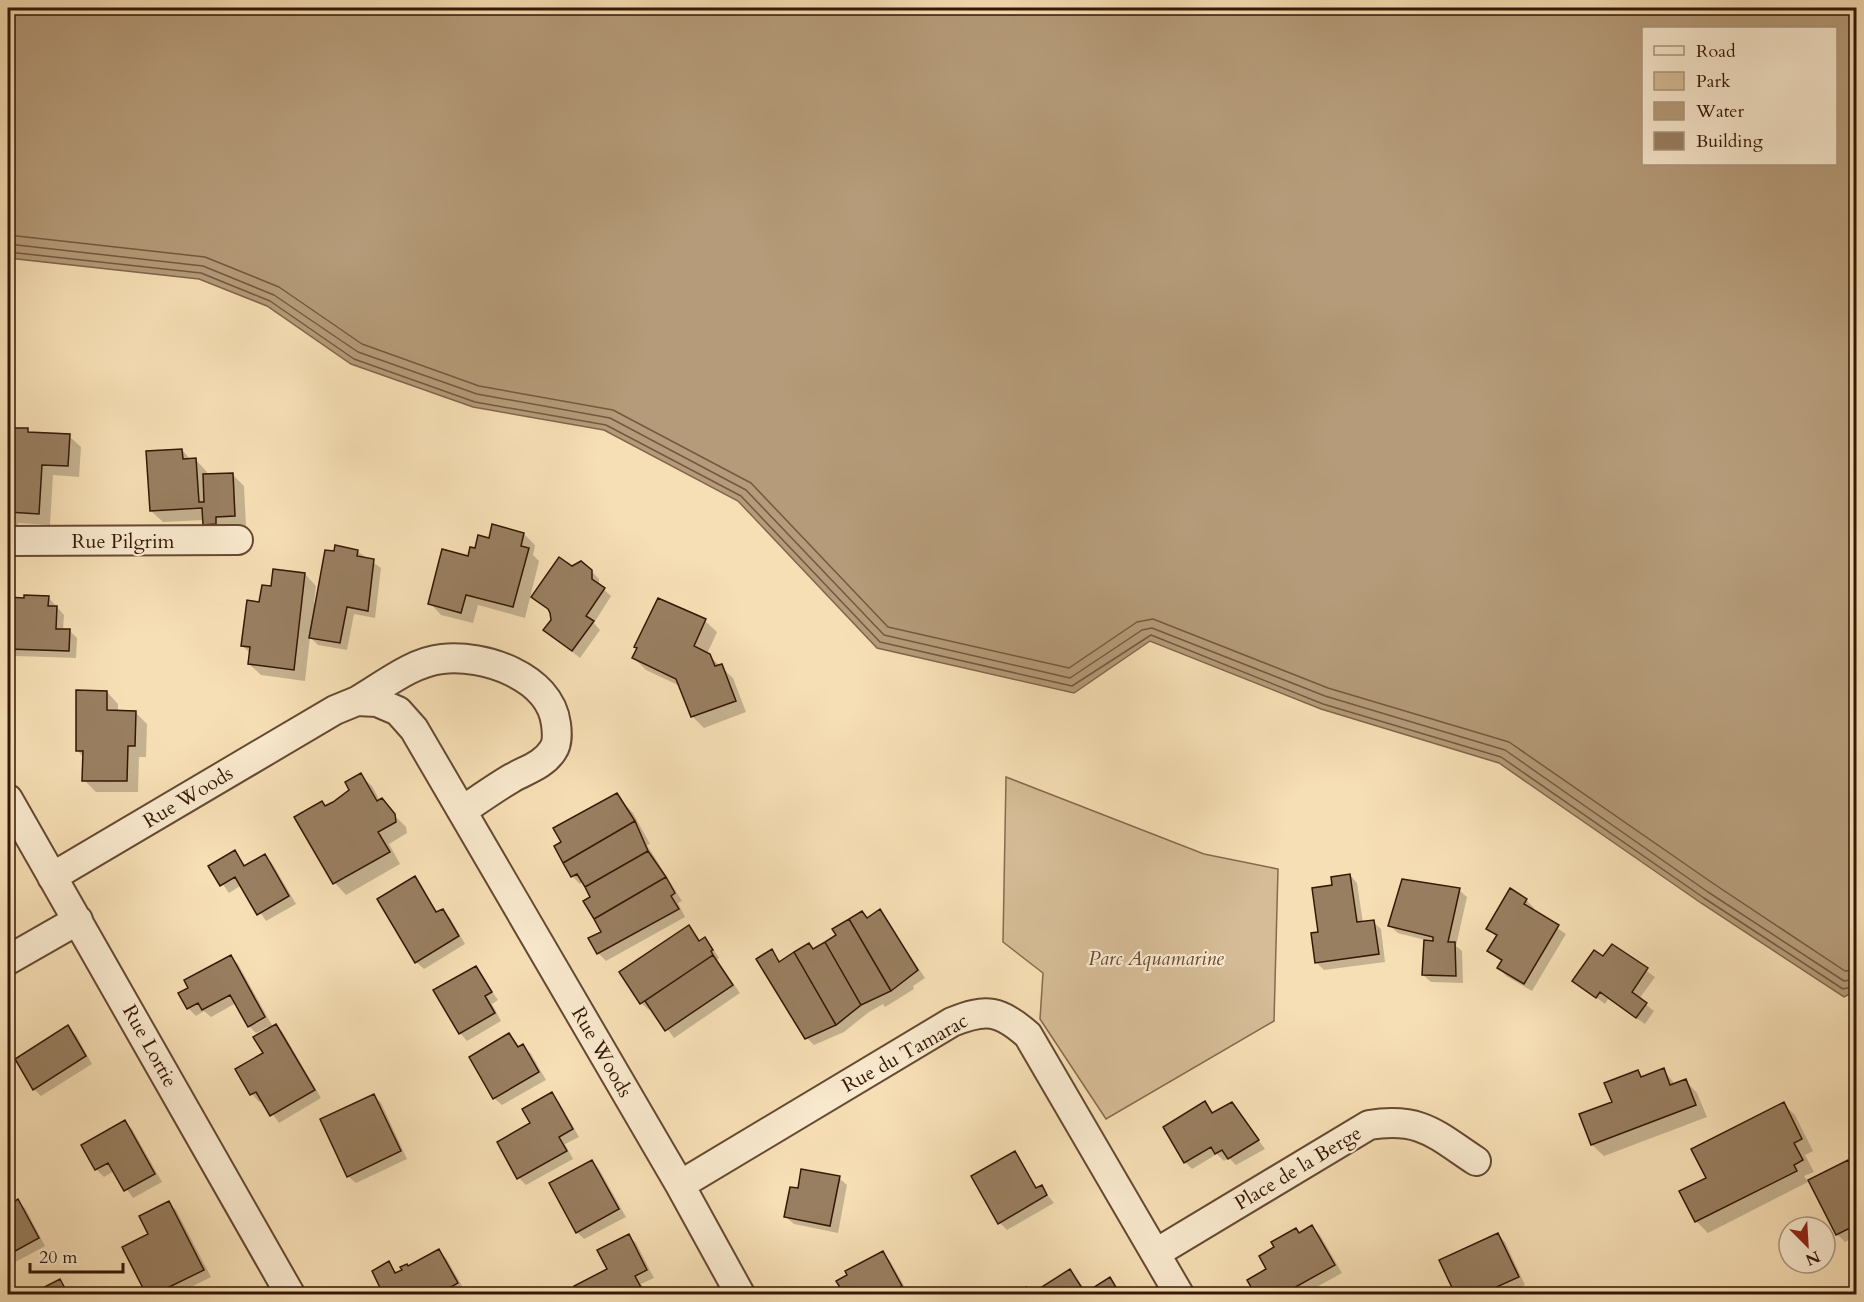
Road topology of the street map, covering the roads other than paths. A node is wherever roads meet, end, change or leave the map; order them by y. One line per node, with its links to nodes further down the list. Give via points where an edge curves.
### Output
1 (238, 540): 2 (street, Rue Pilgrim)
2 (8, 541)
3 (357, 702): 5 (street, Rue Woods, via 377,702 398,711 414,729); 5 (street, Rue Woods, via 421,664 441,659 491,663 539,690 555,720 554,749 544,761); 6 (street, Rue Woods, via 335,710)
4 (8, 800): 6 (street, Rue Lortie)
5 (462, 811): 10 (street, Rue Woods)
6 (52, 877): 7 (street, Rue Lortie)
7 (78, 920): 8 (street); 12 (street, Rue Lortie)
8 (8, 960)
9 (1476, 1161): 11 (street, Place de la Berge, via 1426,1128 1396,1121 1370,1125)
10 (680, 1185): 11 (street, Rue du Tamarac, via 952,1022 993,1012 1028,1035); 13 (street, Rue Woods)
11 (1156, 1253): 14 (street, Rue du Tamarac)
12 (290, 1294)
13 (740, 1294)
14 (1179, 1294)

